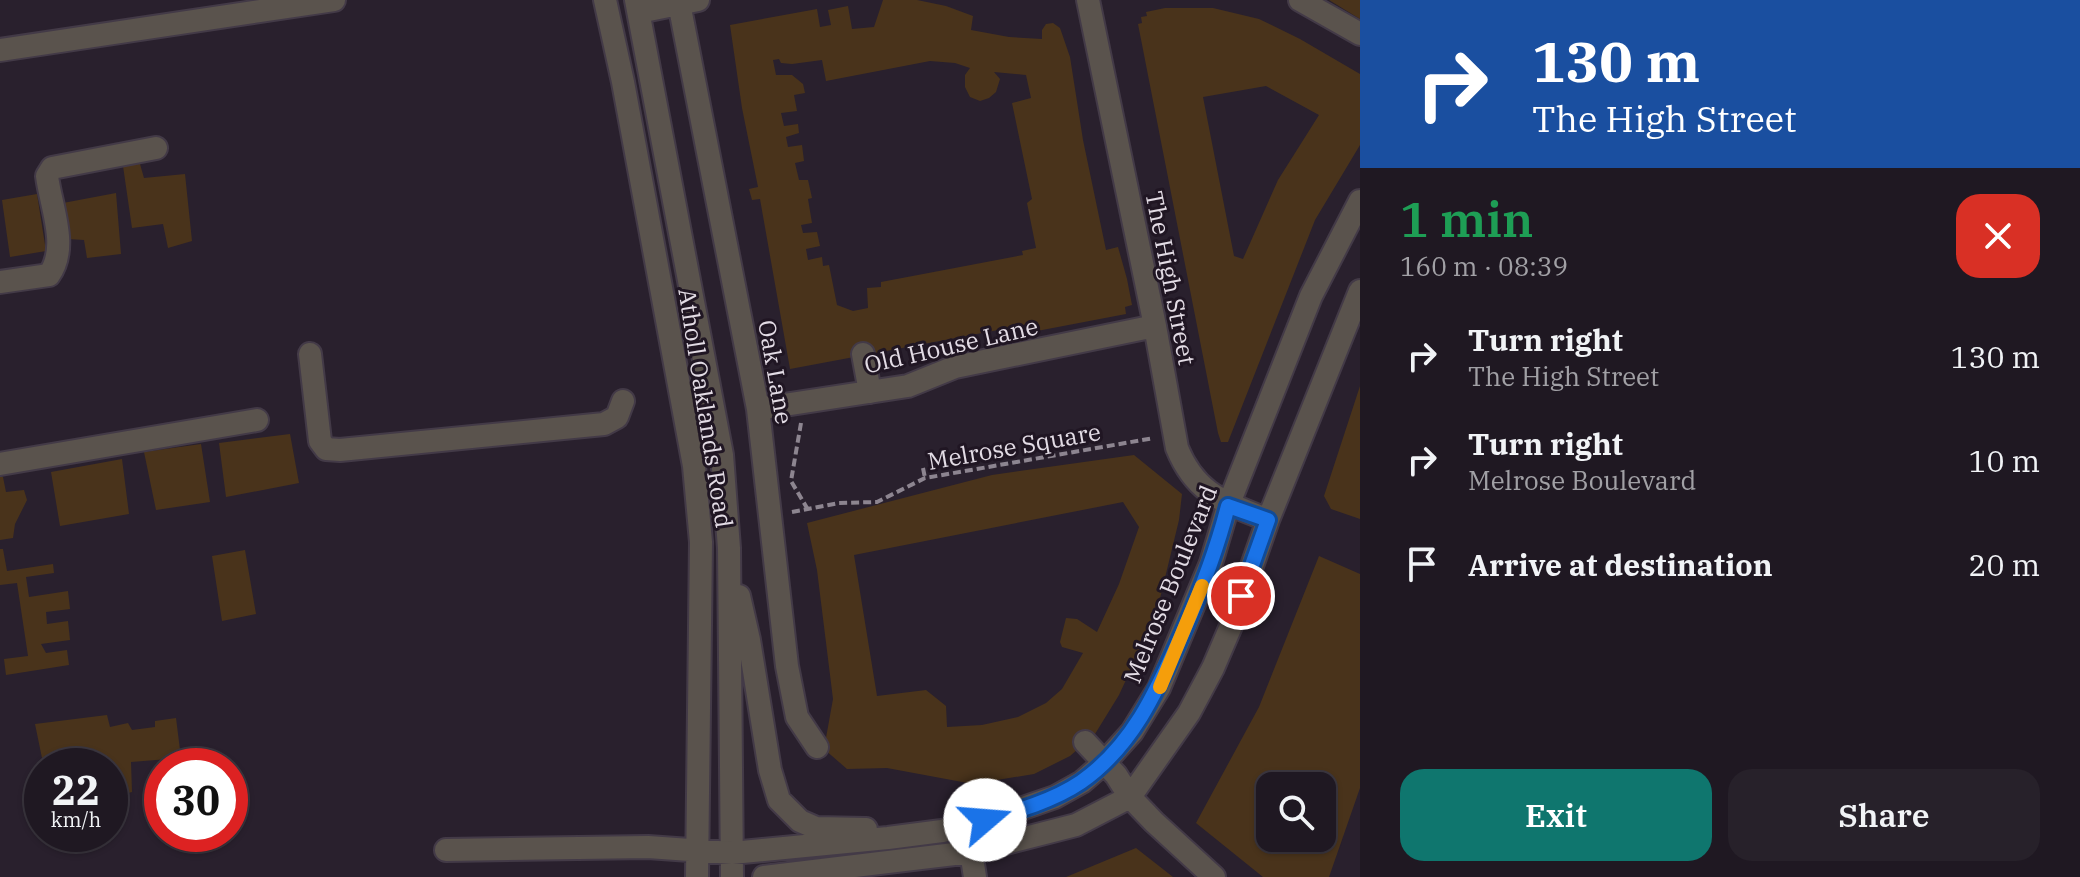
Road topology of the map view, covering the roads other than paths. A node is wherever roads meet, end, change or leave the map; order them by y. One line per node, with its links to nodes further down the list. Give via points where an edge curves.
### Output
1 (334, 0): 8 (street)
2 (605, 0): 32 (street, Atholl Oaklands Road, via 694,466 701,542)
3 (1300, 0): 7 (street)
4 (689, 2): 5 (street); 18 (street, Oak Lane)
5 (638, 6): 23 (street, Atholl Oaklands Road, via 722,455)
6 (1091, 10): 13 (street, The High Street)
7 (1360, 34)
8 (0, 50)
9 (156, 148): 11 (street, via 52,168 47,176 59,250 54,267 49,275)
10 (1360, 201): 21 (street, Melrose Boulevard, via 1311,296)
11 (0, 282)
12 (1360, 291): 22 (street)
13 (1155, 326): 16 (street, Old House Lane, via 955,367 908,386); 21 (street, The High Street, via 1173,435 1183,464)
14 (310, 354): 17 (street, via 320,441 326,449 604,424 617,417)
15 (863, 354): 16 (street)
16 (870, 392): 18 (street, Old House Lane)
17 (623, 401)
18 (758, 409): 25 (street, Oak Lane, via 787,666 797,717)
19 (257, 420): 20 (street)
20 (0, 464)
21 (1228, 506): 22 (street, The High Street); 26 (street, Melrose Boulevard, via 1211,563 1159,688)
22 (1268, 520): 27 (street, via 1213,668 1189,713)
23 (729, 548): 29 (street, via 770,770 786,810 816,828); 33 (street, Atholl Oaklands Road)
24 (1085, 742): 26 (street)
25 (817, 747)
26 (1110, 768): 27 (street); 28 (street, Melrose Boulevard, via 1055,797)
27 (1130, 797): 31 (street, via 1076,825); 38 (street)
28 (967, 825): 29 (street, Melrose Boulevard); 31 (street)
29 (942, 831): 33 (street, Melrose Boulevard)
30 (446, 850): 32 (street, Melrose Boulevard, via 648,847)
31 (971, 852): 36 (street); 37 (street)
32 (697, 853): 33 (street, Melrose Boulevard); 34 (street, Atholl Oaklands Road)
33 (732, 853): 35 (street, Atholl Oaklands Road)
34 (697, 877)
35 (732, 877)
36 (764, 877)
37 (975, 877)
38 (1214, 877)

